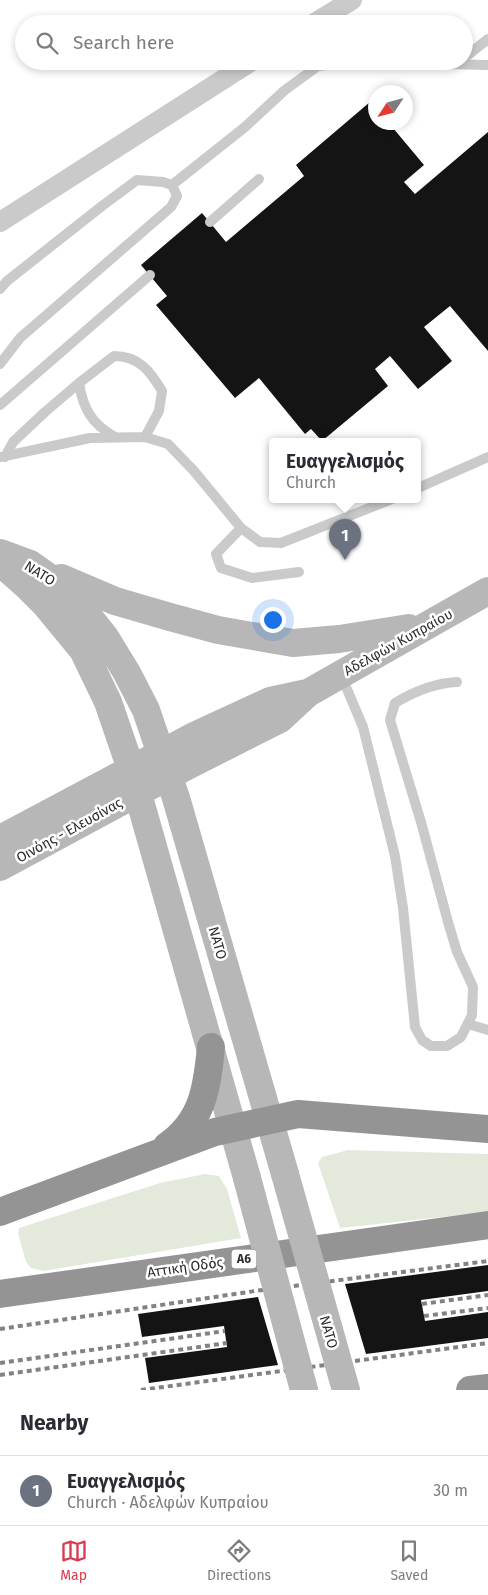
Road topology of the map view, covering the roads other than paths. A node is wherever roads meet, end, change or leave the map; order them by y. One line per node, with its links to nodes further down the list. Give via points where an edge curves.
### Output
1 (352, 0): 2 (street)
2 (328, 15)
3 (488, 39): 4 (lane)
4 (473, 51)
5 (473, 63): 6 (lane)
6 (488, 65)
7 (238, 70): 11 (street)
8 (312, 70): 10 (lane)
9 (259, 179): 12 (lane)
10 (172, 185): 14 (lane, via 137,180); 15 (lane, via 177,196 171,207 20,338)
11 (0, 222)
12 (210, 222)
13 (150, 275): 17 (lane)
14 (0, 289)
15 (0, 364)
16 (79, 383): 18 (lane, via 114,356 134,359 152,373 162,391 159,411); 19 (lane, via 88,415); 20 (lane, via 13,442)
17 (0, 405)
18 (145, 437): 19 (lane); 24 (lane, via 168,444)
19 (116, 438): 20 (lane, via 90,438)
20 (2, 457)
21 (488, 457): 22 (lane)
22 (421, 487)
23 (382, 503): 24 (lane, via 281,543 260,542)
24 (241, 528): 28 (lane, via 216,554 221,568 252,578)
25 (0, 553): 27 (main road, ΝΑΤΟ)
26 (0, 562): 34 (main road, ΝΑΤΟ, via 46,605 83,650 108,702)
27 (30, 564): 30 (main road, via 114,601 218,630 293,643 385,633); 33 (main road, ΝΑΤΟ, via 68,591 105,637 146,710)
28 (299, 572)
29 (488, 591): 30 (main road, Αδελφών Κυπραίου)
30 (430, 624): 31 (main road, Αδελφών Κυπραίου)
31 (340, 674): 33 (main road, Αδελφών Κυπραίου, via 308,693 270,701 192,737); 39 (lane, via 363,727 395,856 415,1027 422,1040 431,1046 447,1046 461,1037)
32 (457, 682): 39 (lane, via 412,692 396,703 390,720 457,952 473,987 472,1015)
33 (165, 765): 34 (main road, Αδελφών Κυπραίου); 42 (main road, ΝΑΤΟ)
34 (135, 780): 35 (main road, Οινόης - Ελευσίνας); 36 (main road, Οινόης - Ελευσίνας); 37 (main road, ΝΑΤΟ)
35 (87, 820): 37 (main road, via 112,817 127,822); 38 (main road, Οινόης - Ελευσίνας)
36 (0, 839)
37 (155, 852): 41 (main road, ΝΑΤΟ)
38 (0, 867)
39 (468, 1024): 40 (lane)
40 (488, 1030)
41 (211, 1047): 43 (main road, ΝΑΤΟ); 45 (highway, via 199,1110 178,1138)
42 (270, 1120): 43 (highway); 44 (highway, via 312,1114); 51 (main road, ΝΑΤΟ, bridge)
43 (234, 1127): 45 (highway); 50 (main road, ΝΑΤΟ, bridge)
44 (488, 1129)
45 (155, 1154): 46 (highway)
46 (0, 1212)
47 (488, 1225): 48 (highway, Αττική Οδός / Α6)
48 (0, 1294)
49 (488, 1388): 52 (highway)
50 (304, 1390)
51 (346, 1390)
52 (470, 1390)

